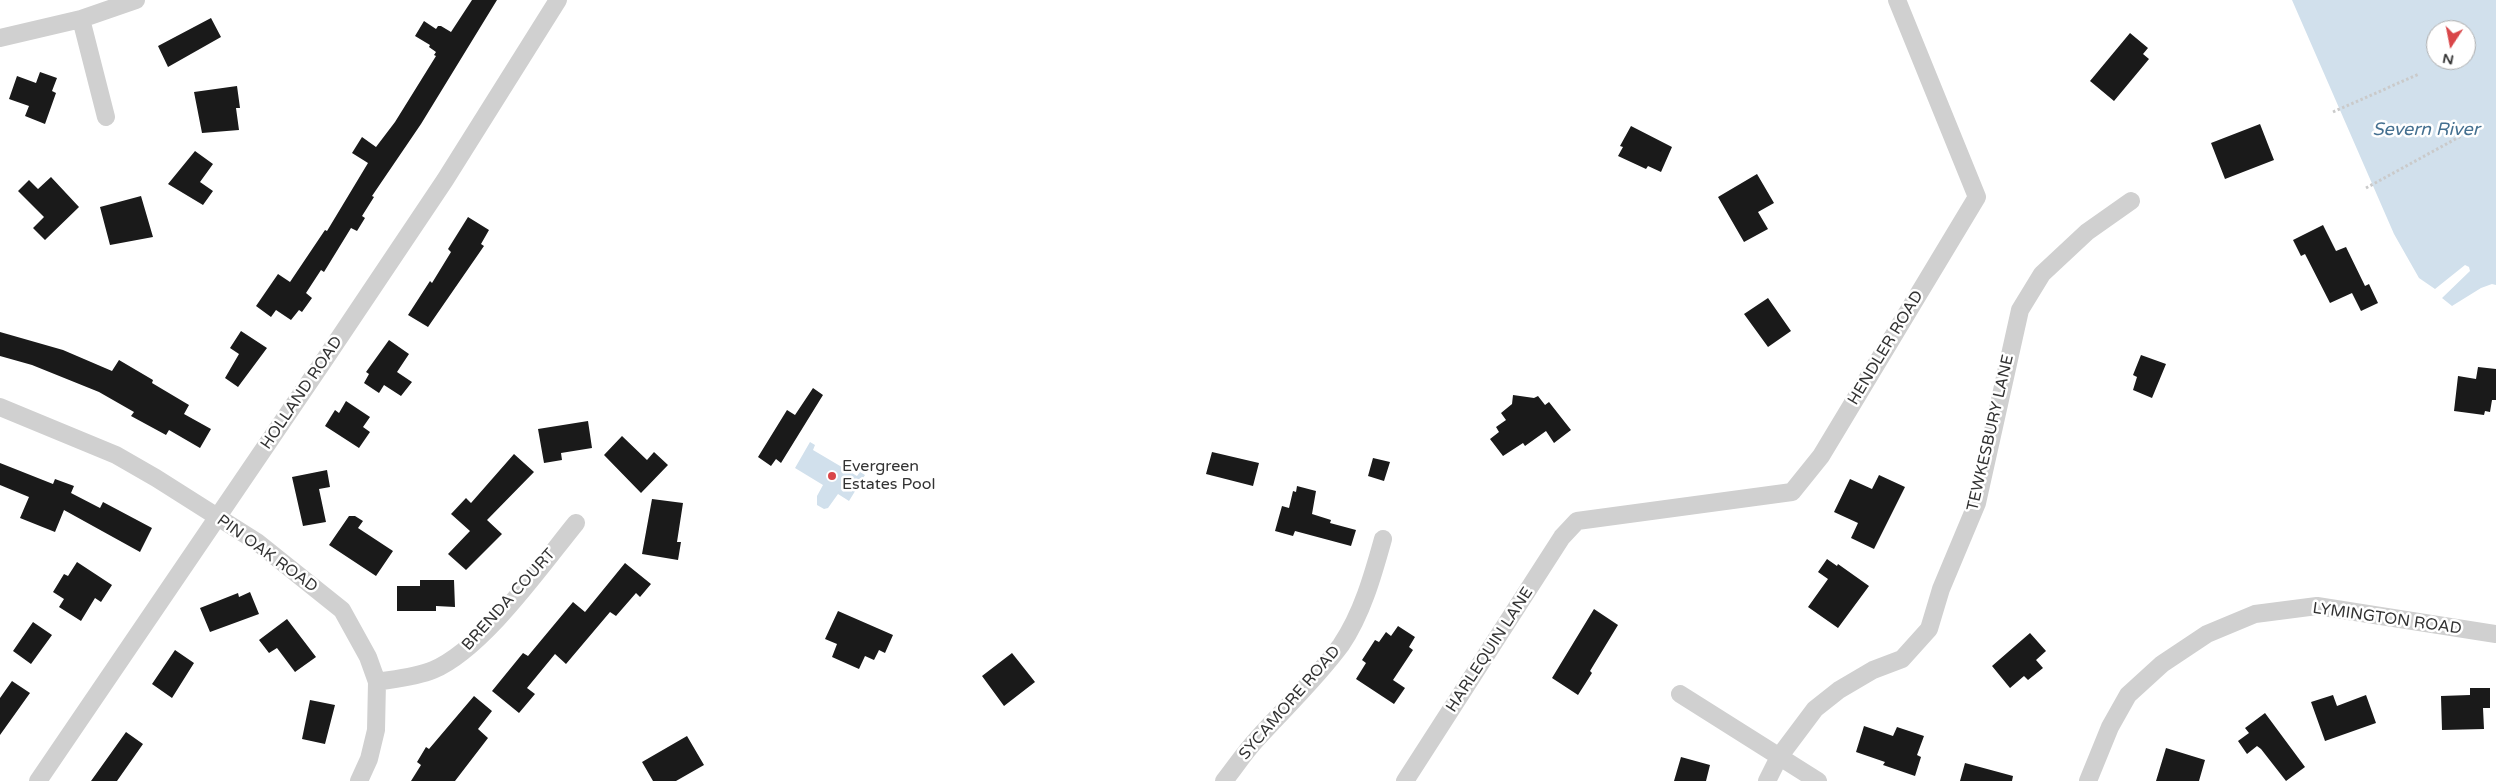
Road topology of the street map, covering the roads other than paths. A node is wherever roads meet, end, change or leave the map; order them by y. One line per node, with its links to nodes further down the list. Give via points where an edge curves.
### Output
1 (136, 0): 4 (street)
2 (558, 0): 9 (street, HOLLAND ROAD, via 445,180)
3 (1897, 0): 10 (street, HENDLER ROAD, via 1977,197 1821,456 1792,492)
4 (81, 19): 5 (street); 6 (street)
5 (0, 38)
6 (106, 116)
7 (2131, 201): 16 (street, TEWKESBURY LANE, via 2087,232 2042,274 2020,310 1977,502 1941,589 1929,629 1902,659 1873,670 1815,709)
8 (0, 407): 9 (street, PIN OAK ROAD, via 116,455)
9 (217, 517): 14 (street, PIN OAK ROAD, via 257,542 342,610 368,657); 17 (street, HOLLAND ROAD)
10 (1577, 521): 20 (street, HARLEQUIN LANE, via 1562,537)
11 (576, 523): 14 (street, BRENDA COURT, via 464,652 432,670)
12 (1383, 539): 19 (street, SYCAMORE ROAD, via 1373,577 1341,644 1302,692 1255,740)
13 (2496, 634): 23 (street, LYMINGTON ROAD, via 2317,606 2254,614 2207,634 2162,664 2128,695 2110,727)
14 (377, 682): 18 (street, PIN OAK ROAD, via 376,730 369,759)
15 (1680, 694): 16 (street)
16 (1779, 757): 21 (street, TEWKESBURY LANE); 22 (street)
17 (38, 781)
18 (359, 781)
19 (1224, 781)
20 (1405, 781)
21 (1767, 781)
22 (1818, 781)
23 (2088, 781)

